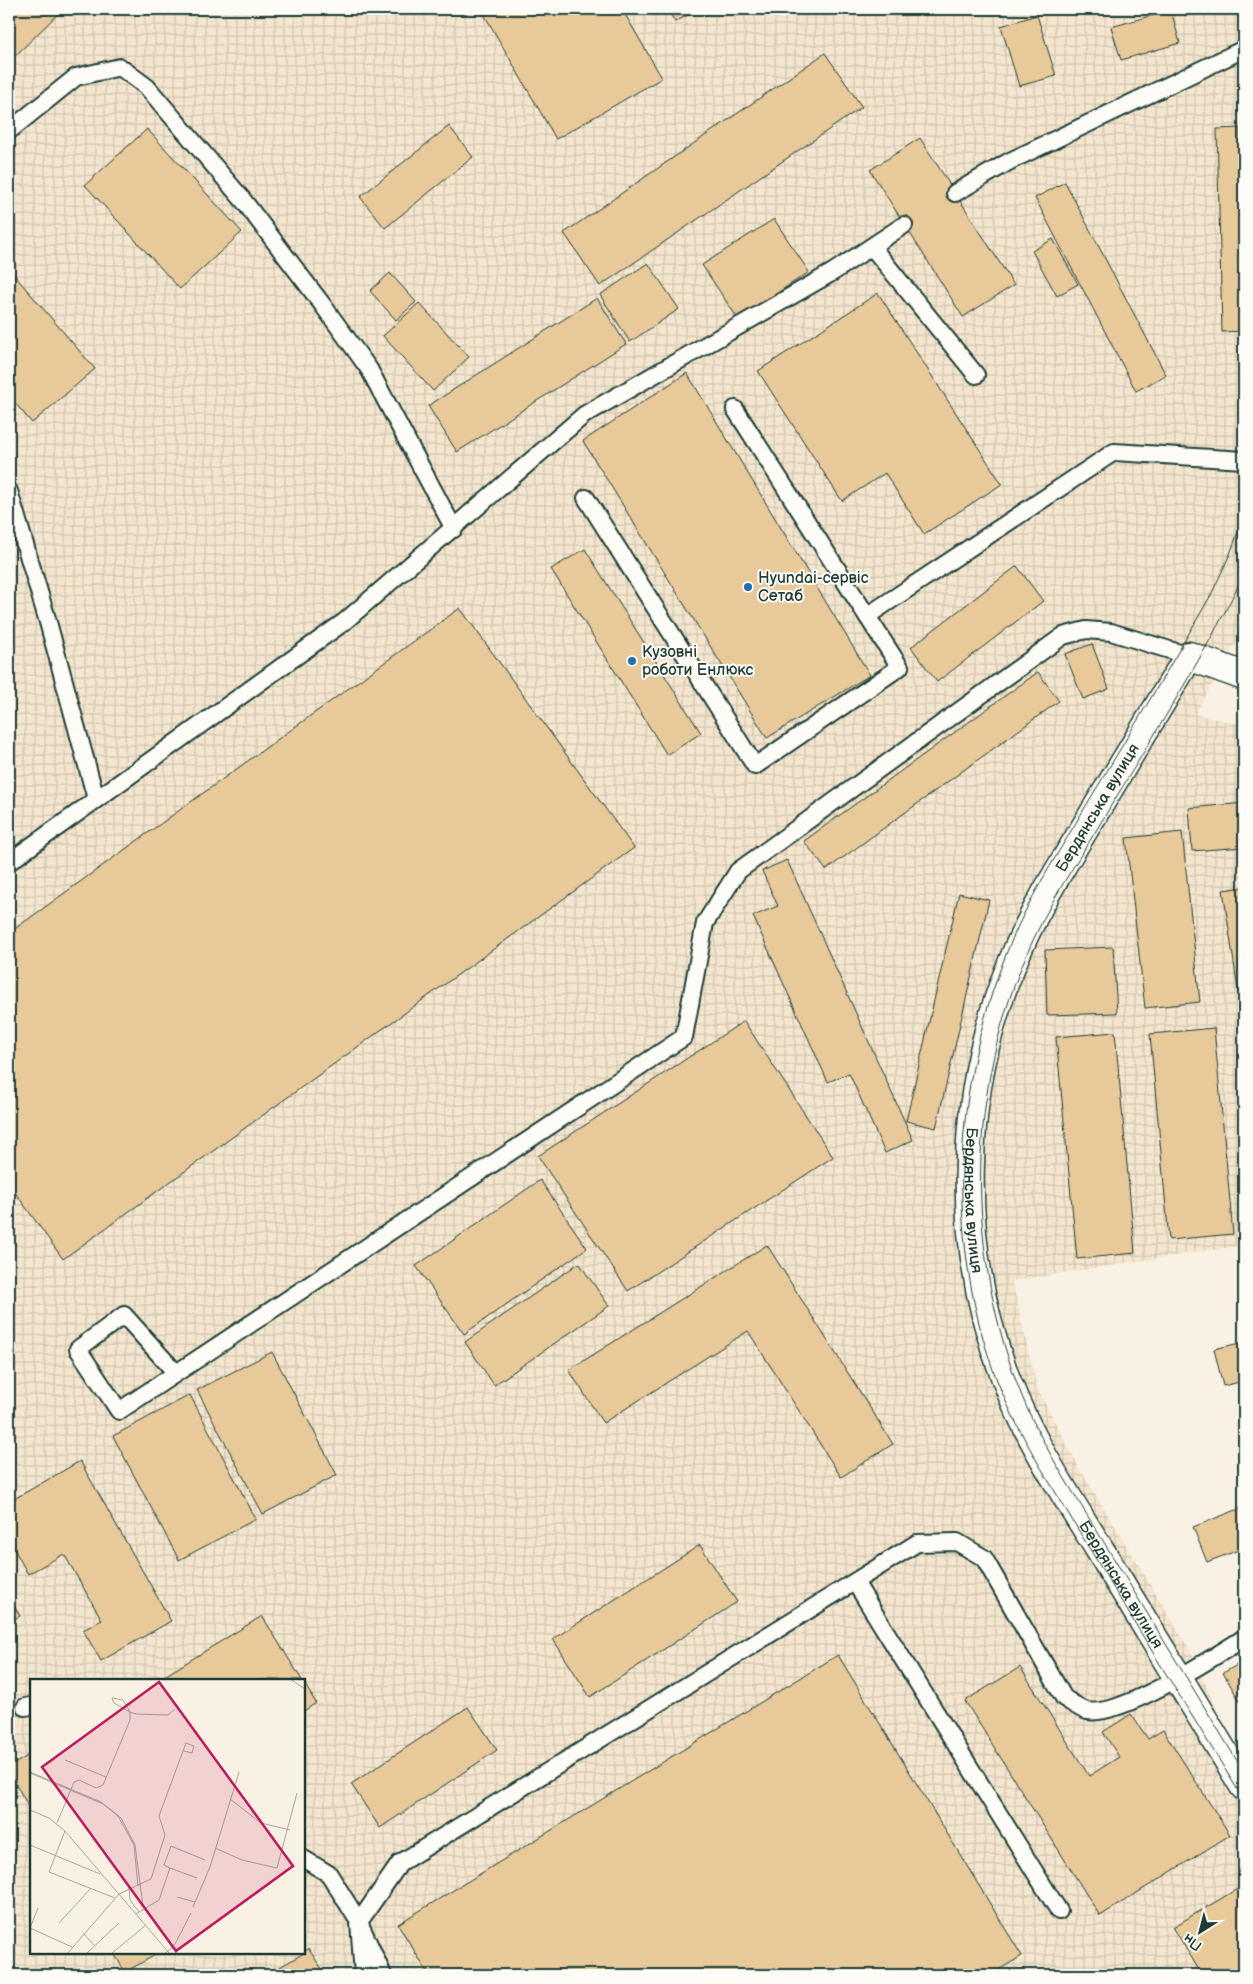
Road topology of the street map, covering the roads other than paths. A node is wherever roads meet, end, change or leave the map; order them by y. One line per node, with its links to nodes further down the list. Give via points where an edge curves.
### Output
1 (1244, 49): 3 (lane, via 1010,161)
2 (9, 131): 11 (lane, via 76,77 120,67 147,87 243,200 369,369)
3 (955, 193)
4 (904, 225): 5 (lane)
5 (872, 247): 6 (lane); 11 (lane, via 584,415)
6 (976, 375)
7 (735, 409): 12 (lane)
8 (1244, 460): 12 (lane, via 1114,452)
9 (9, 492): 15 (lane)
10 (586, 498): 12 (lane, via 755,766 900,667)
11 (454, 529): 15 (lane, via 344,622)
12 (868, 616)
13 (1189, 656): 14 (street); 17 (lane, via 1111,632 1086,630 1063,636 738,871 705,923 684,1037); 20 (street, Бердянська вулиця, via 1072,850 1012,962 990,1030 982,1068 970,1175 971,1228 979,1284 987,1323 1006,1380 1045,1458)
14 (1244, 676)
15 (96, 800): 16 (lane)
16 (9, 862)
17 (176, 1373): 17 (lane, via 124,1315 78,1349 120,1411)
18 (855, 1582): 20 (lane, via 917,1543 957,1542 984,1558 1064,1698 1086,1711 1106,1711); 23 (lane); 24 (lane, via 400,1863)
19 (1244, 1638): 20 (lane)
20 (1178, 1678): 21 (street, Бердянська вулиця)
21 (1244, 1786)
22 (305, 1860): 24 (lane, via 329,1874)
23 (1059, 1911)
24 (359, 1922): 25 (lane); 26 (lane)
25 (363, 1975)
26 (384, 1975)

